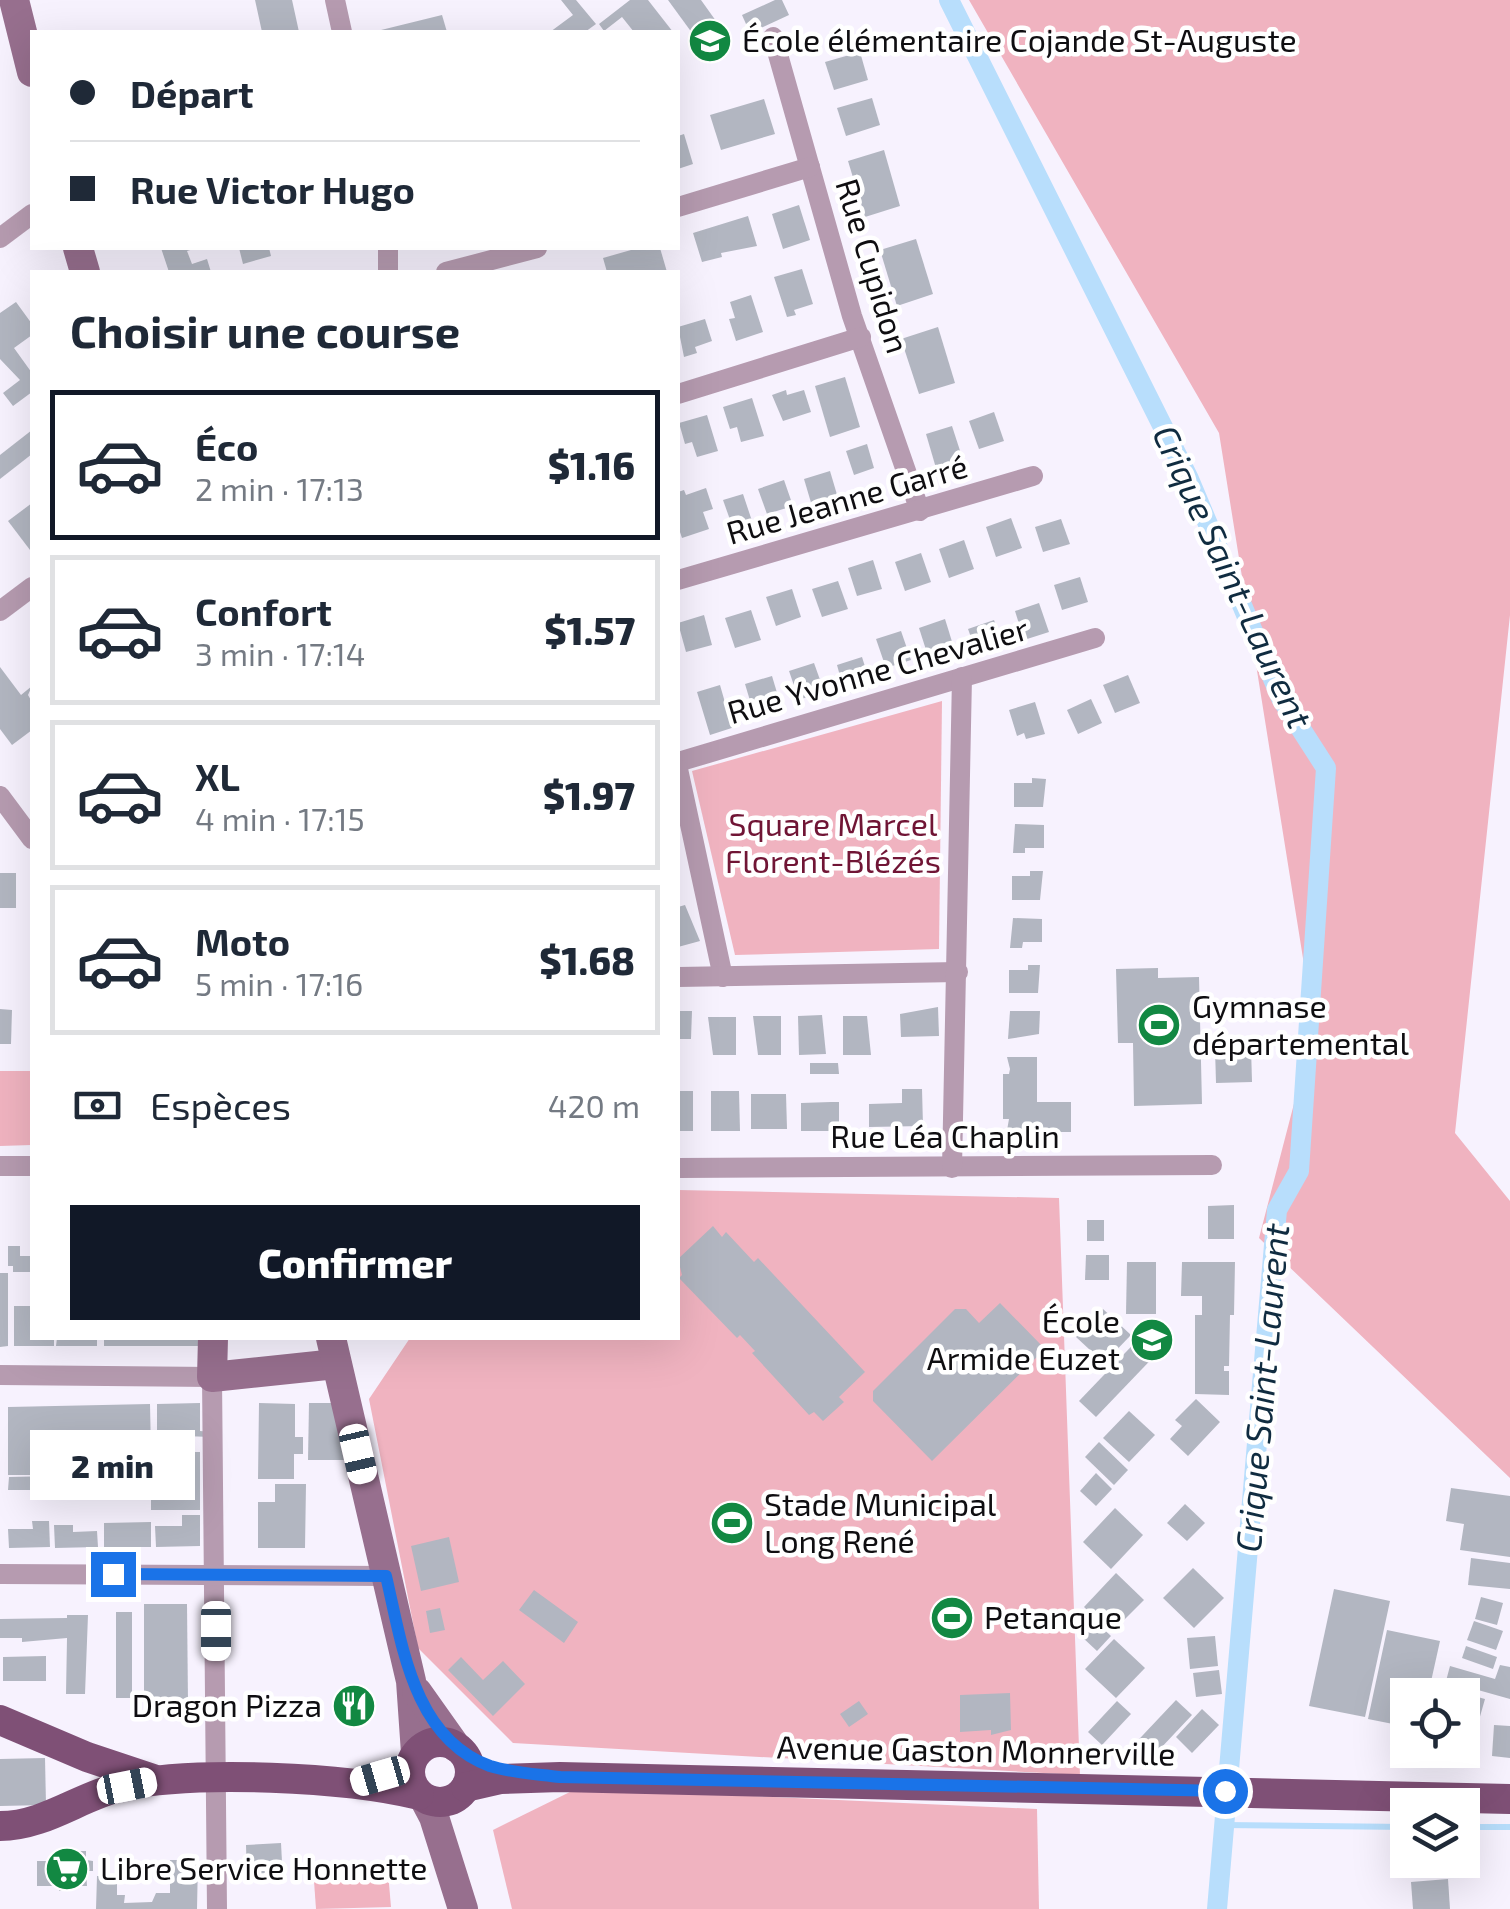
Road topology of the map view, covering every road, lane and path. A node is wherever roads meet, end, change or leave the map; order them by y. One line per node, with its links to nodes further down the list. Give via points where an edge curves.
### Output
1 (14, 0): 5 (street)
2 (334, 0): 3 (street)
3 (342, 30)
4 (773, 37): 6 (street, Rue Cupidon)
5 (30, 64)
6 (810, 167): 7 (street); 12 (street, Rue Cupidon)
7 (680, 205)
8 (30, 216): 9 (street)
9 (0, 238)
10 (529, 250): 11 (street)
11 (454, 270)
12 (860, 337): 13 (street); 15 (street, Rue Cupidon)
13 (680, 393)
14 (1033, 476): 15 (street, Rue Jeanne Garré)
15 (920, 511): 16 (street, Rue Jeanne Garré)
16 (680, 579)
17 (30, 588): 18 (street)
18 (0, 611)
19 (1095, 638): 20 (street, Rue Yvonne Chevalier)
20 (962, 678): 21 (street, Rue Yvonne Chevalier); 25 (street)
21 (680, 765)
22 (680, 775): 26 (street, Rue Yvonne Chevalier)
23 (0, 796): 24 (street)
24 (30, 836)
25 (958, 972): 26 (street); 32 (street)
26 (724, 976): 27 (street)
27 (680, 978)
28 (1212, 1165): 32 (street, Rue Léa Chaplin)
29 (0, 1166): 30 (street)
30 (30, 1166)
31 (680, 1168): 32 (street, Rue Léa Chaplin)
32 (952, 1168)
33 (213, 1340): 36 (street)
34 (333, 1351): 36 (street); 39 (street)
35 (0, 1375): 36 (street)
36 (212, 1377): 38 (street)
37 (0, 1574): 38 (street)
38 (214, 1575): 39 (street); 45 (street)
39 (386, 1576): 40 (street)
40 (410, 1680): 42 (street); 43 (street)
41 (0, 1720): 46 (main road)
42 (460, 1750): 43 (main road, via 435,1742); 44 (main road, Avenue Gaston Monnerville, via 498,1768); 48 (main road, via 470,1773)
43 (415, 1755): 47 (main road); 49 (main road, via 409,1773)
44 (560, 1777): 48 (main road, Avenue Gaston Monnerville); 50 (main road, Avenue Gaston Monnerville)
45 (214, 1779): 46 (main road); 47 (main road); 53 (street)
46 (156, 1780): 51 (main road, via 112,1789 34,1822)
47 (353, 1783): 49 (main road)
48 (464, 1789): 49 (main road, via 445,1802); 52 (street, via 454,1818)
49 (422, 1796): 52 (street)
50 (1510, 1798)
51 (0, 1826)
52 (460, 1899)
53 (216, 1909)

